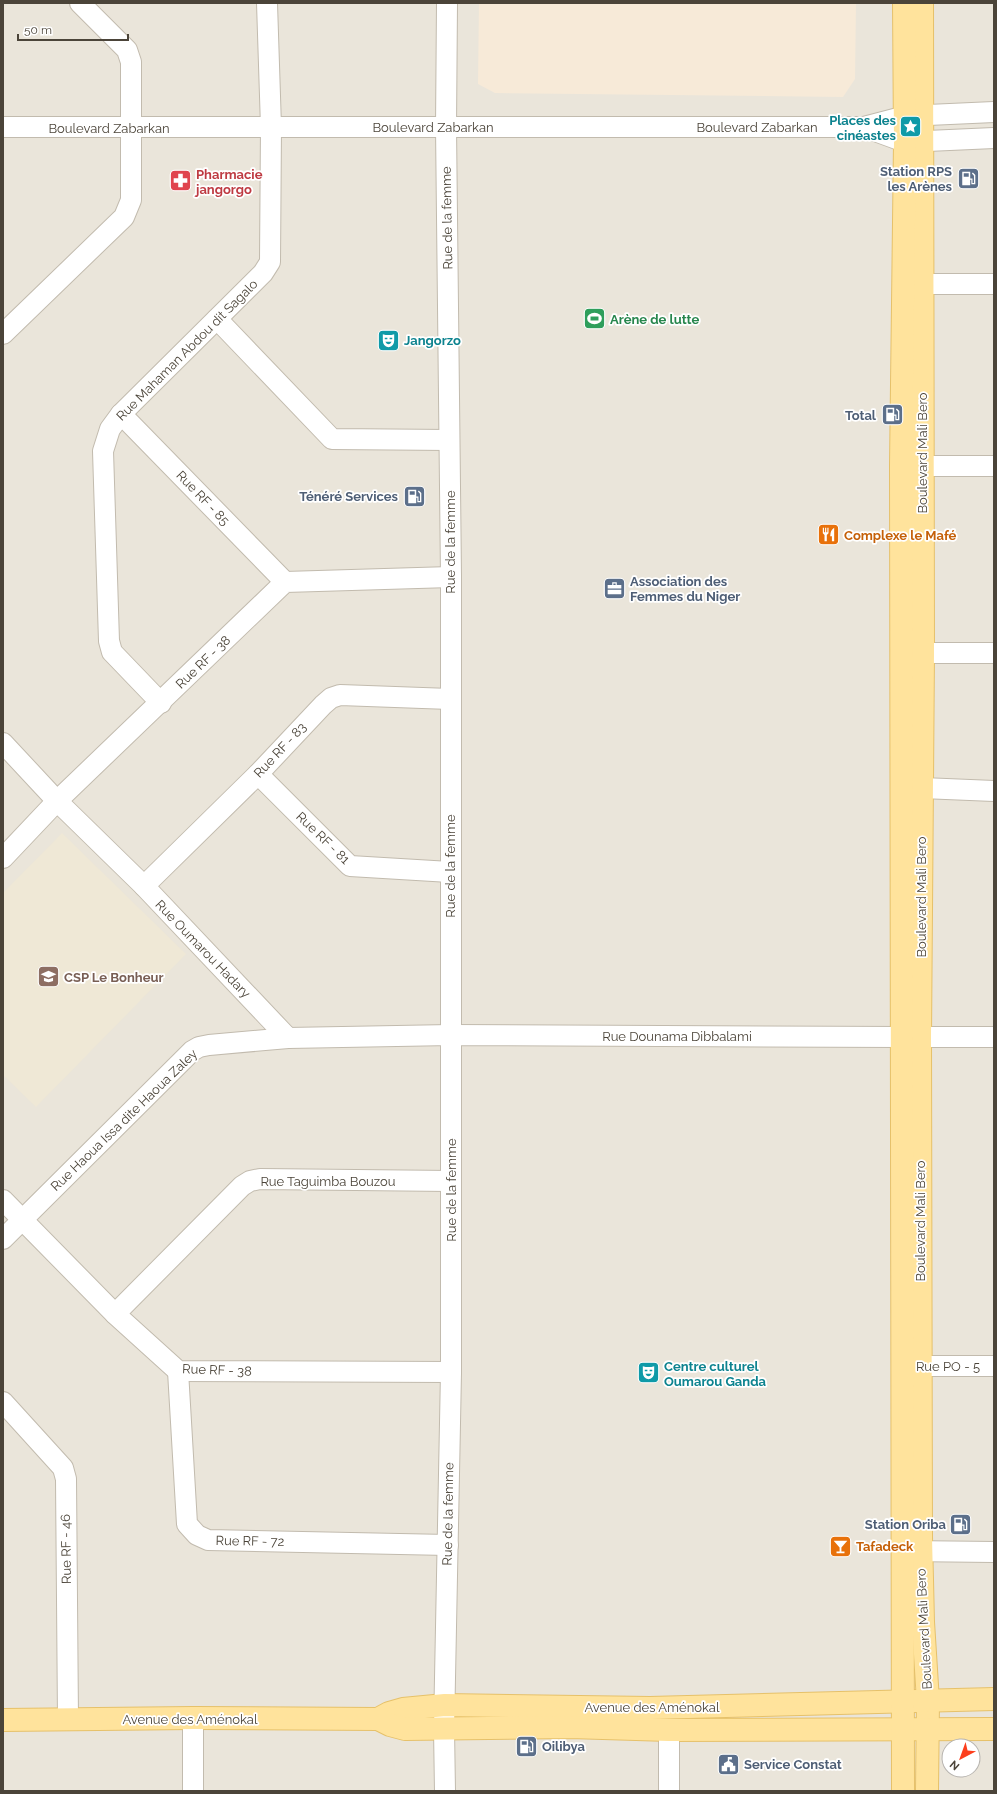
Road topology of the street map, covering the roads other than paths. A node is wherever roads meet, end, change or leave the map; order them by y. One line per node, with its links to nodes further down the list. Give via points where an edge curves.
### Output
1 (80, 3): 11 (street, via 127,50 131,62)
2 (267, 3): 12 (street, Rue Mahaman Abdou dit Sagalo)
3 (447, 3): 8 (street, Rue de la femme)
4 (904, 3): 7 (main road, Boulevard Mali Bero)
5 (922, 3): 7 (main road, Boulevard Mali Bero)
6 (994, 112): 7 (street, Boulevard Zabarkan)
7 (914, 115): 9 (street, Boulevard Zabarkan); 14 (main road, Boulevard Mali Bero)
8 (446, 127): 9 (street, Boulevard Zabarkan); 12 (street, Boulevard Zabarkan); 20 (street, Rue de la femme)
9 (864, 127): 14 (street, Boulevard Zabarkan)
10 (3, 128): 11 (street, Boulevard Zabarkan)
11 (131, 128): 12 (street, Boulevard Zabarkan); 18 (street, via 131,200 124,217)
12 (272, 128): 17 (street, Rue Mahaman Abdou dit Sagalo, via 270,262 263,273)
13 (994, 138): 14 (street)
14 (913, 142): 15 (main road, Boulevard Mali Bero); 21 (main road, Boulevard Mali Bero)
15 (921, 284): 16 (street); 22 (main road, Boulevard Mali Bero)
16 (994, 284)
17 (217, 319): 19 (street, Rue Mahaman Abdou dit Sagalo); 20 (street, via 332,439)
18 (3, 334)
19 (122, 414): 25 (street, Rue RF - 85); 29 (street, Rue Mahaman Abdou dit Sagalo, via 110,429 103,451 109,641 112,652)
20 (449, 440): 24 (street, Rue de la femme)
21 (901, 466): 22 (street); 39 (main road, Boulevard Mali Bero)
22 (922, 466): 23 (street); 26 (main road, Boulevard Mali Bero)
23 (994, 466)
24 (451, 577): 25 (street); 28 (street, Rue de la femme)
25 (285, 582): 29 (street, Rue RF - 38)
26 (923, 653): 27 (street); 32 (main road, Boulevard Mali Bero)
27 (994, 653)
28 (450, 699): 31 (street, Rue RF - 83, via 340,695 332,698); 36 (street, Rue de la femme)
29 (160, 702): 34 (street, Rue RF - 38)
30 (3, 743): 34 (street, Rue Oumarou Hadary)
31 (258, 774): 36 (street, Rue RF - 81, via 350,866); 37 (street, Rue RF - 83)
32 (922, 788): 33 (street); 39 (main road, Boulevard Mali Bero)
33 (994, 791)
34 (57, 801): 35 (street, Rue RF - 38); 37 (street, Rue Oumarou Hadary)
35 (3, 858)
36 (450, 872): 38 (street, Rue de la femme)
37 (144, 886): 41 (street, Rue Oumarou Hadary)
38 (451, 1035): 39 (street, Rue Dounama Dibbalami); 41 (street); 42 (street, Rue de la femme)
39 (911, 1037): 40 (street, Rue Dounama Dibbalami); 47 (main road, Boulevard Mali Bero)
40 (994, 1037)
41 (288, 1038): 44 (street, Rue Haoua Issa dite Haoua Zaley, via 209,1045 192,1051)
42 (451, 1182): 46 (street, Rue Taguimba Bouzou, via 260,1179 250,1181 242,1186); 50 (street, Rue de la femme)
43 (3, 1200): 44 (street, Rue RF - 38)
44 (22, 1219): 45 (street, Rue Haoua Issa dite Haoua Zaley); 46 (street, Rue RF - 38)
45 (3, 1239)
46 (115, 1314): 49 (street, Rue RF - 38)
47 (912, 1366): 48 (street, Rue PO - 5); 53 (main road, Boulevard Mali Bero)
48 (994, 1366)
49 (178, 1371): 50 (street, Rue RF - 38); 52 (street, Rue RF - 72, via 187,1524 197,1535 208,1540)
50 (451, 1372): 52 (street, Rue de la femme)
51 (3, 1402): 64 (street, Rue RF - 46, via 63,1468 66,1479)
52 (448, 1545): 58 (street, Rue de la femme)
53 (912, 1551): 54 (street); 56 (main road, Boulevard Mali Bero, via 922,1622); 57 (main road, Boulevard Mali Bero)
54 (994, 1552)
55 (994, 1699): 56 (main road, Avenue des Aménokal)
56 (928, 1701): 57 (main road, Avenue des Aménokal); 65 (main road, Boulevard Mali Bero)
57 (902, 1703): 59 (main road, Avenue des Aménokal); 70 (main road, Boulevard Mali Bero)
58 (445, 1705): 60 (main road, Avenue des Aménokal); 62 (main road, Avenue des Aménokal, via 403,1709); 66 (street, Rue de la femme)
59 (724, 1706): 60 (main road, Avenue des Aménokal); 69 (main road)
60 (650, 1708): 68 (main road)
61 (193, 1718): 62 (main road, Avenue des Aménokal); 64 (main road, Avenue des Aménokal); 71 (street)
62 (378, 1719): 66 (main road, Avenue des Aménokal, via 390,1726 405,1729)
63 (3, 1720): 64 (main road, Avenue des Aménokal)
64 (68, 1720)
65 (928, 1728): 67 (main road, Avenue des Aménokal); 70 (main road, Avenue des Aménokal); 75 (main road, Boulevard Mali Bero)
66 (444, 1729): 68 (main road, Avenue des Aménokal, via 570,1727); 72 (street, Rue de la femme)
67 (994, 1729)
68 (659, 1730): 69 (main road, Avenue des Aménokal); 73 (street)
69 (724, 1730): 70 (main road, Avenue des Aménokal)
70 (903, 1731): 74 (main road, Boulevard Mali Bero)
71 (193, 1791)
72 (445, 1791)
73 (669, 1791)
74 (903, 1791)
75 (927, 1791)

